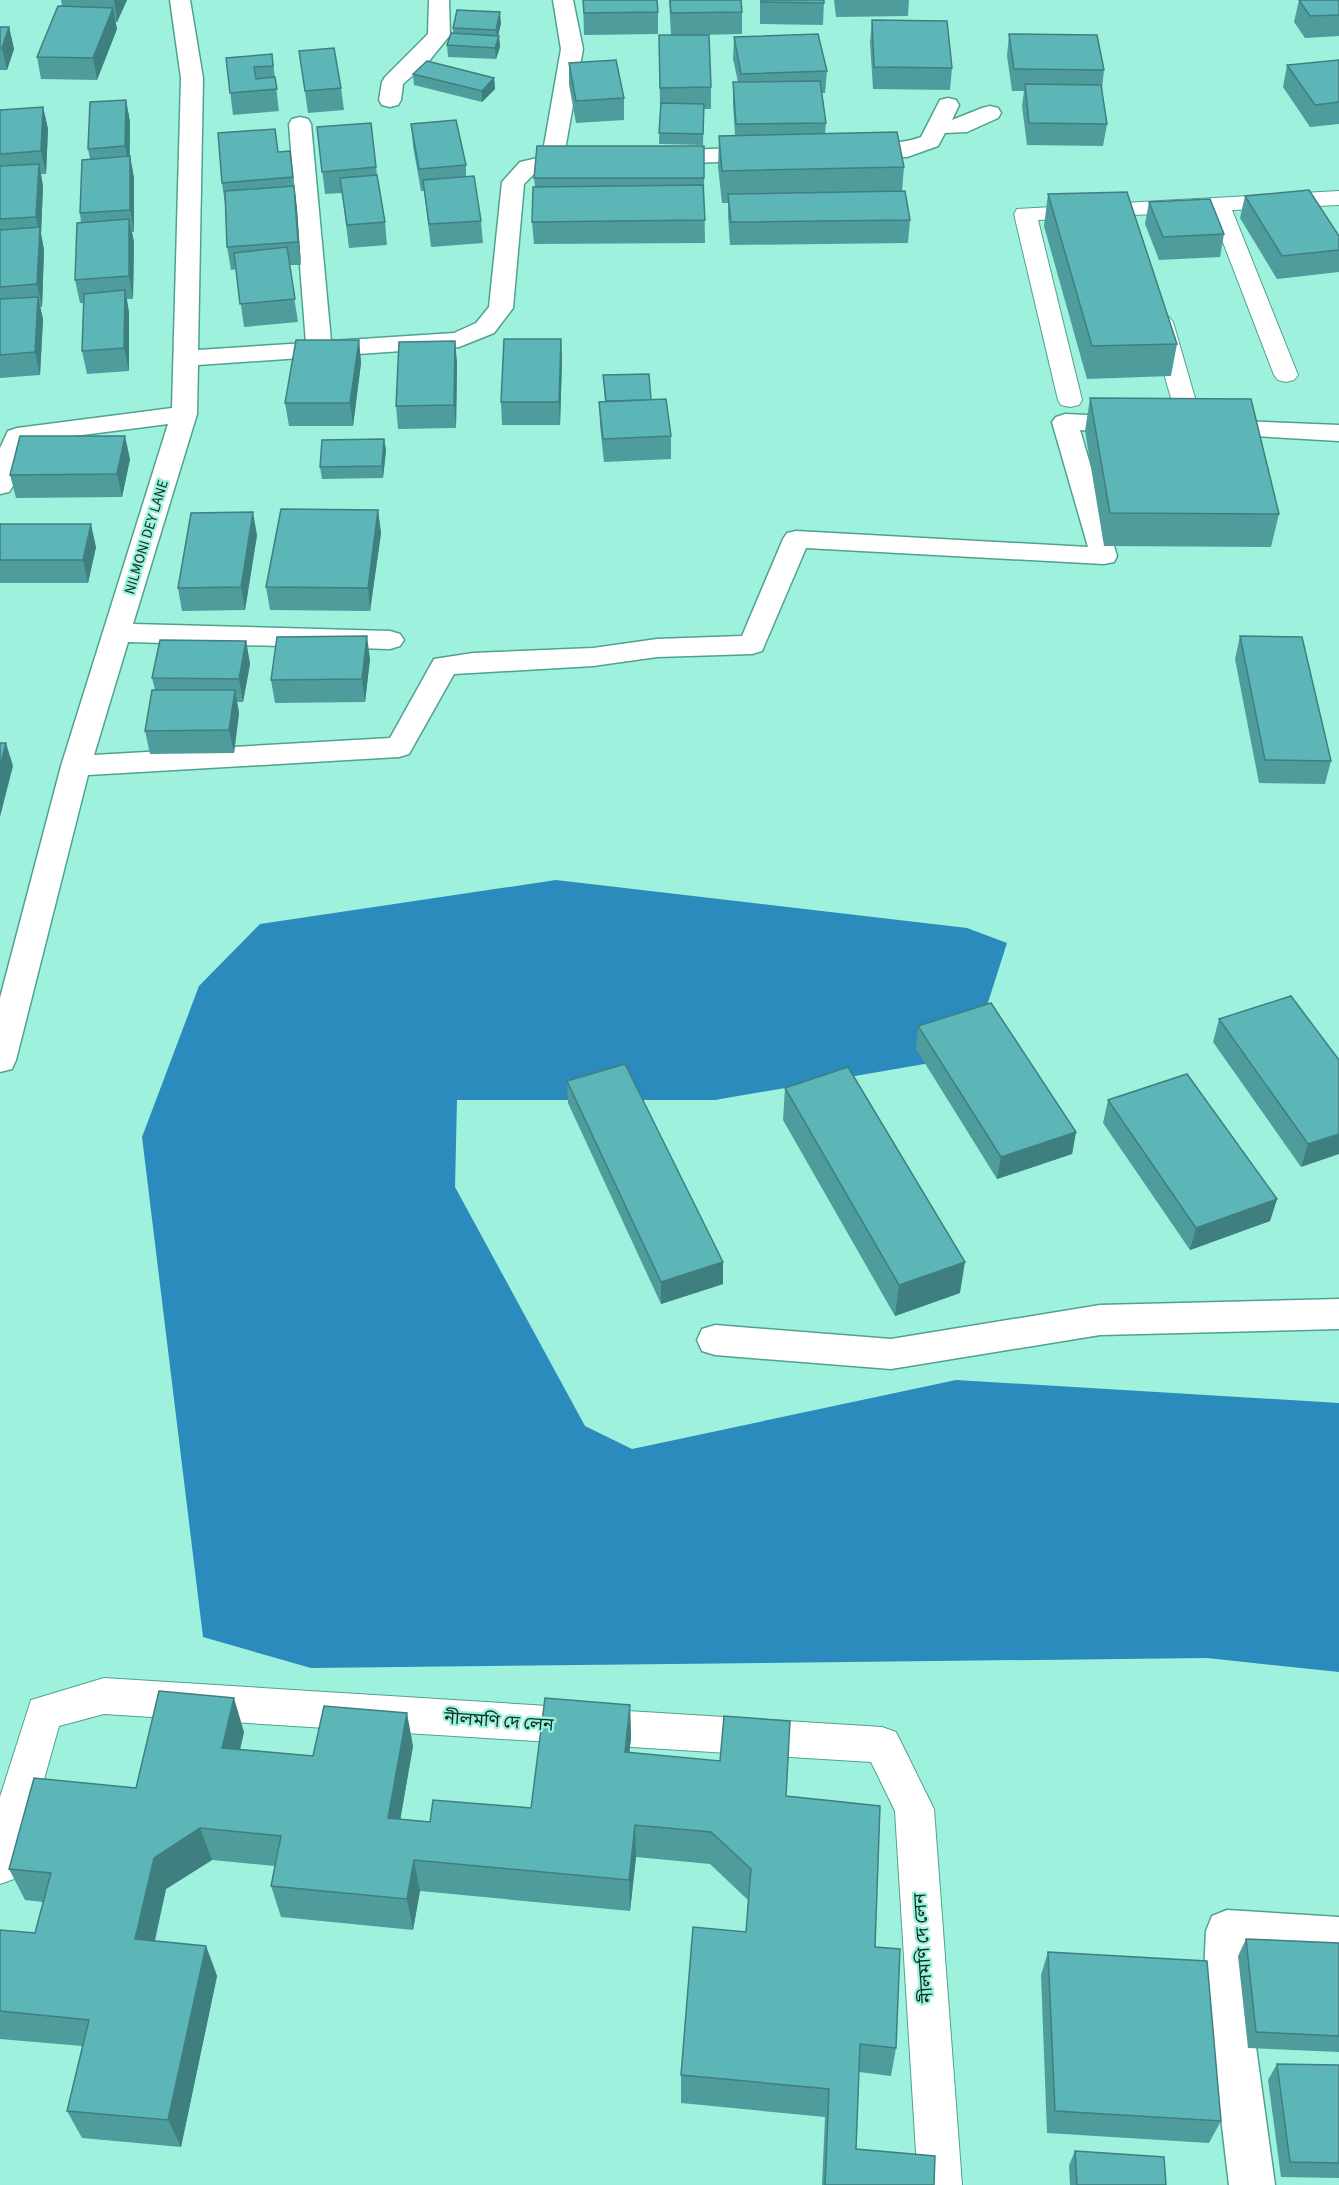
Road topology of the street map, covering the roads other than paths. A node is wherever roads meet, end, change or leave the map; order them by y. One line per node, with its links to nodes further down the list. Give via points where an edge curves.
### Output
1 (180, 0): 20 (street, NILMONI DEY LANE, via 192,78 190,268)
2 (439, 0): 4 (street, via 440,35 393,82)
3 (563, 0): 13 (street, via 572,49)
4 (390, 100)
5 (948, 105): 8 (street)
6 (990, 113): 8 (street, via 959,127)
7 (300, 124): 19 (street)
8 (938, 126): 9 (street, via 930,141 907,150)
9 (836, 152)
10 (789, 154): 11 (street)
11 (635, 158)
12 (576, 160): 13 (street)
13 (552, 161): 19 (street, via 528,167 513,182 501,308 485,328 459,340)
14 (1339, 198): 15 (lane)
15 (1219, 204): 16 (lane); 21 (lane)
16 (1128, 209): 17 (lane); 23 (lane, via 1025,214)
17 (1135, 231)
18 (1154, 298): 22 (lane)
19 (319, 347): 20 (street)
20 (184, 357): 24 (street, NILMONI DEY LANE)
21 (1286, 375)
22 (1183, 398)
23 (1070, 400)
24 (184, 414): 26 (street, via 17,436); 27 (street, NILMONI DEY LANE)
25 (1339, 433): 29 (street, via 1065,422 1104,556 796,539 752,645 657,648 593,657 444,666 399,747)
26 (0, 486)
27 (116, 633): 28 (street); 29 (street, NILMONI DEY LANE)
28 (390, 640)
29 (76, 766): 30 (street, NILMONI DEY LANE)
30 (0, 1060)
31 (1339, 1314): 32 (street, via 1100,1320 891,1353)
32 (715, 1340)
33 (0, 1865): 35 (lane, নীলমণি দে লেন, via 44,1713 104,1696 882,1745 914,1809)
34 (1339, 1938): 36 (street, via 1227,1931 1225,1974)
35 (940, 2185)
36 (1252, 2185)

